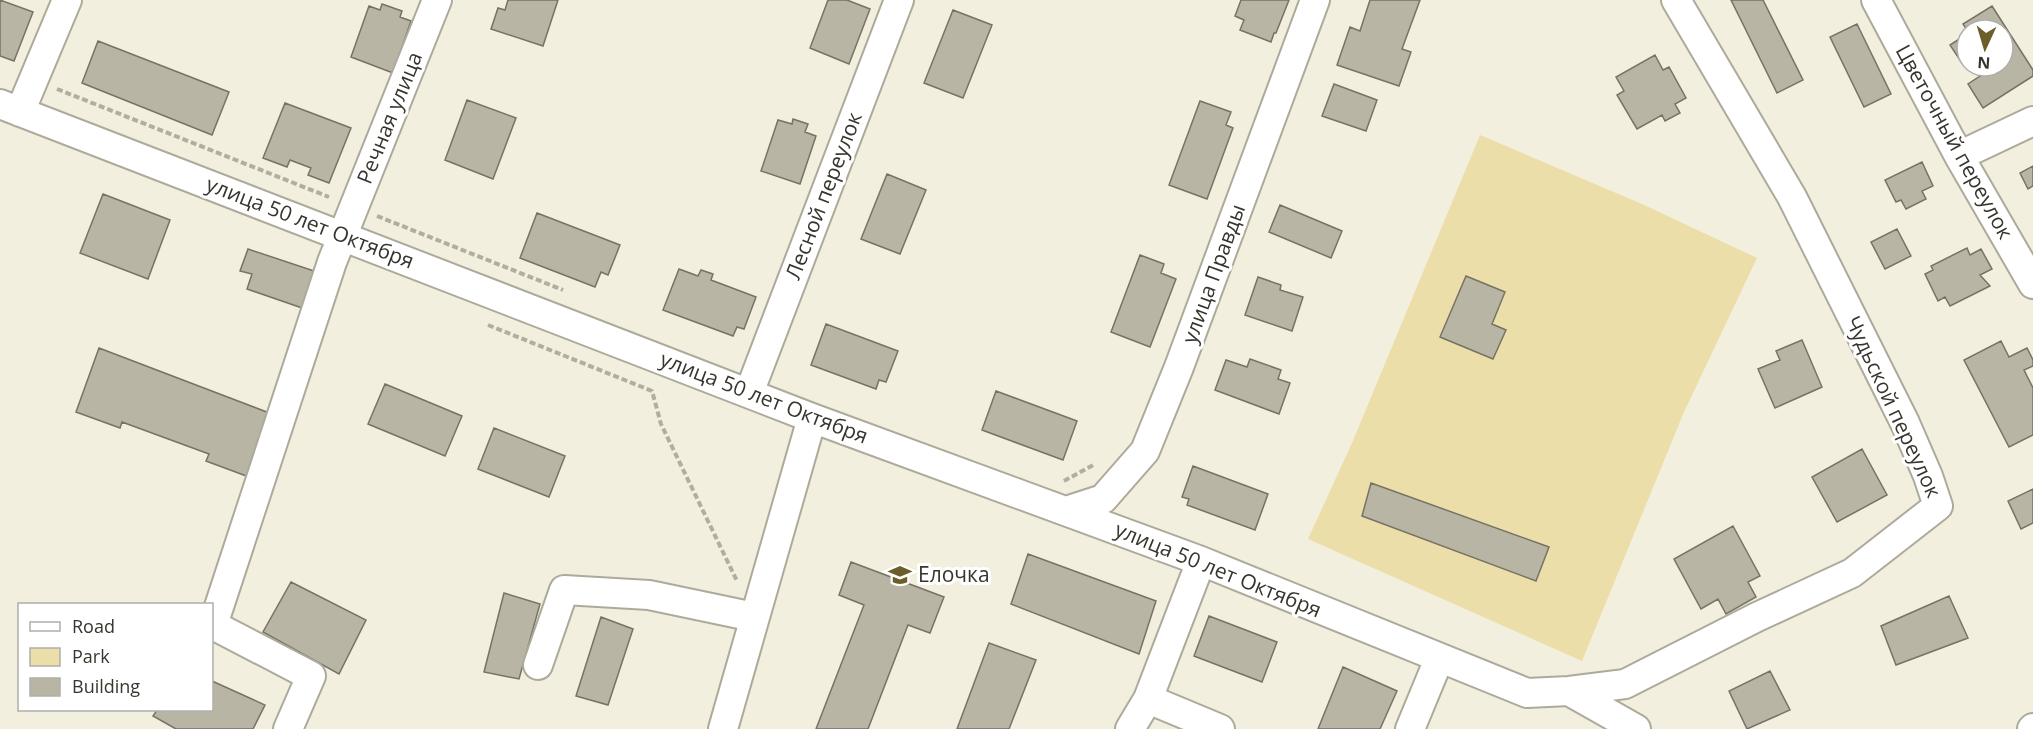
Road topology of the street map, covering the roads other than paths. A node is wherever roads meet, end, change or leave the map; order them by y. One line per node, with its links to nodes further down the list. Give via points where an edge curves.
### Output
1 (67, 0): 7 (street, via 33,80)
2 (437, 0): 10 (street, Речная улица)
3 (899, 0): 12 (street, Лесной переулок)
4 (1315, 0): 14 (street, улица Правды, via 1145,451 1103,499)
5 (1676, 0): 19 (street, Чудьской переулок, via 1792,197 1905,423 1938,506 1852,573 1625,684)
6 (1876, 0): 9 (street, Цветочный переулок)
7 (10, 108): 10 (street, улица 50 лет Октября)
8 (2033, 121): 9 (street)
9 (1959, 156): 11 (street, Цветочный переулок)
10 (343, 236): 12 (street, улица 50 лет Октября); 22 (street, Речная улица, via 213,625 311,676)
11 (2033, 284)
12 (749, 393): 13 (street, улица 50 лет Октября)
13 (812, 418): 14 (street, улица 50 лет Октября); 16 (street)
14 (1066, 511): 15 (street, улица 50 лет Октября)
15 (1201, 561): 17 (street, улица 50 лет Октября); 21 (street)
16 (754, 617): 18 (street, via 650,595 564,590); 23 (street)
17 (1439, 659): 20 (street, улица 50 лет Октября); 26 (street)
18 (538, 665)
19 (1569, 691): 20 (street, Чудьской переулок); 27 (street)
20 (1527, 693)
21 (1148, 699): 24 (street); 25 (street)
22 (288, 729)
23 (723, 729)
24 (1130, 729)
25 (1220, 729)
26 (1410, 729)
27 (1636, 729)

